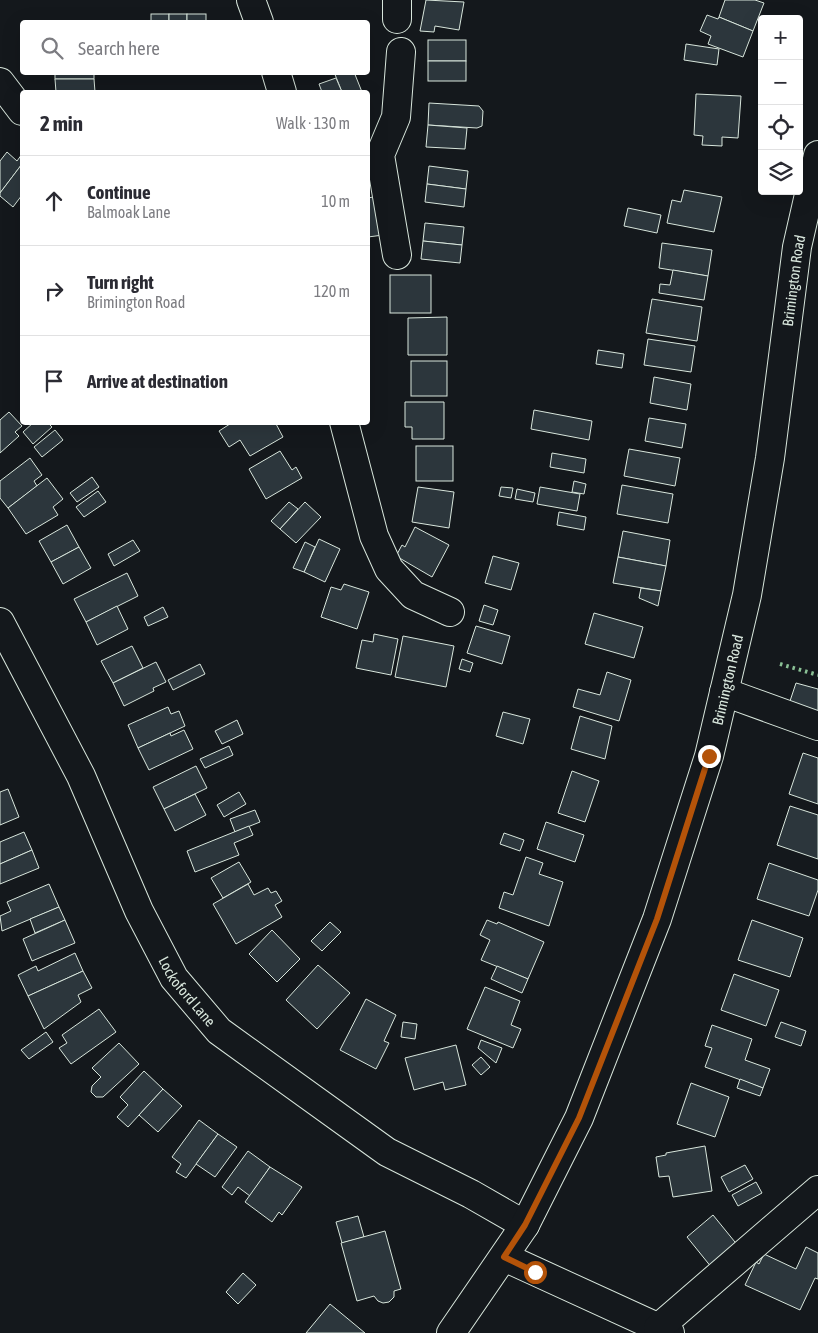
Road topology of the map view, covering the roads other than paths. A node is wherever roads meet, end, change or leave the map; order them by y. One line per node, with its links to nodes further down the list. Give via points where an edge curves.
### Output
1 (251, 0): 2 (main road)
2 (258, 20)
3 (400, 52): 8 (main road, via 396,117)
4 (277, 75): 6 (main road)
5 (0, 82): 7 (main road)
6 (281, 90)
7 (20, 108)
8 (374, 154): 10 (main road)
9 (818, 156): 14 (main road, Brimington Road, via 796,247 770,458 748,585)
10 (397, 255)
11 (345, 425): 12 (main road, via 374,536 389,569 413,595)
12 (450, 612)
13 (0, 622): 17 (main road, Lockoford Lane, via 81,776 139,911 174,978 219,1031 387,1152)
14 (724, 692): 15 (main road); 17 (main road, Brimington Road, via 709,756 657,919 579,1118)
15 (818, 726)
16 (818, 1190): 19 (main road)
17 (525, 1225): 18 (main road, Brimington Road)
18 (504, 1257): 19 (main road); 20 (main road, Brimington Road)
19 (664, 1331)
20 (451, 1333)

